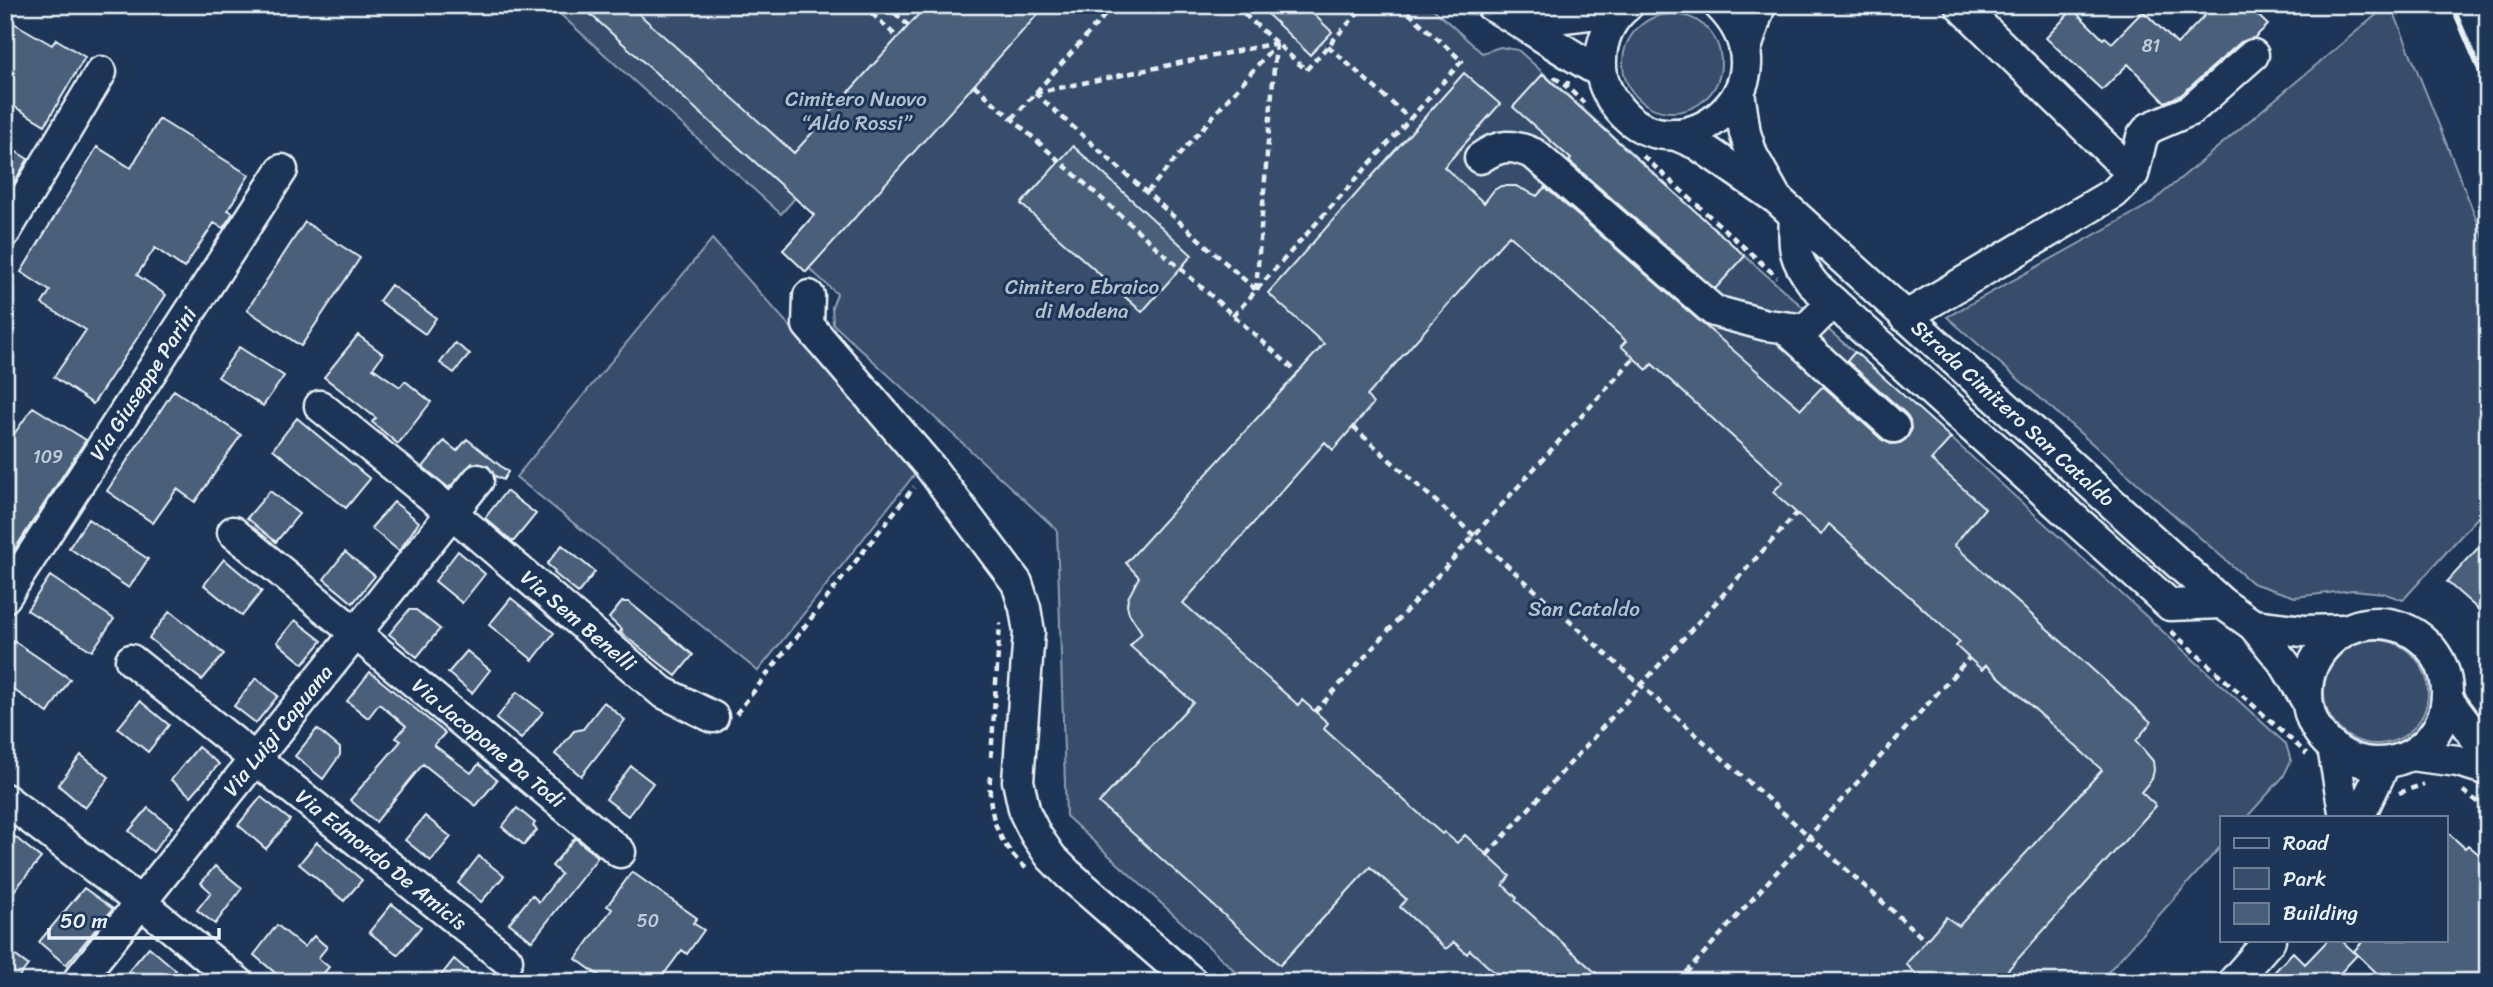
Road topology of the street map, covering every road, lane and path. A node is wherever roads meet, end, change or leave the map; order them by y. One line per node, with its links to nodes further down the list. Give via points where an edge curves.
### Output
1 (863, 5): 14 (path)
2 (886, 5): 13 (path)
3 (1114, 5): 23 (path)
4 (1250, 5): 15 (path, via 1243,13)
5 (1347, 5): 16 (path, via 1357,14)
6 (1400, 5): 25 (path, via 1462,61)
7 (1492, 5): 12 (street)
8 (1719, 5): 17 (street, via 1741,34)
9 (1760, 5): 17 (street)
10 (1960, 5): 29 (street)
11 (1625, 7): 12 (street); 20 (street, via 1604,38)
12 (1522, 22): 20 (street)
13 (909, 26)
14 (898, 38)
15 (1276, 43): 16 (path, via 1306,70); 23 (path); 30 (path); 33 (path)
16 (1328, 46): 25 (path)
17 (1745, 51): 22 (street)
18 (2253, 55): 29 (street, via 2190,110 2149,128)
19 (101, 72): 32 (street)
20 (1601, 72): 26 (street, Strada Cimitero San Cataldo, via 1609,97 1626,117 1648,130)
21 (974, 85): 24 (path)
22 (1739, 92): 26 (street, via 1713,123); 31 (street, Strada Cimitero San Cataldo, via 1752,155)
23 (1035, 93): 24 (path); 30 (path)
24 (1012, 119): 36 (path)
25 (1410, 119): 33 (path)
26 (1674, 134): 31 (street, Strada Cimitero San Cataldo, via 1697,144)
27 (1480, 158): 38 (street, via 1499,146 1534,154 1714,311)
28 (282, 170): 50 (street, Via Giuseppe Parini)
29 (2133, 174): 37 (street, via 2114,194)
30 (1147, 192): 33 (path)
31 (1786, 208): 35 (street, via 1798,265); 37 (street, Strada Cimitero San Cataldo)
32 (5, 232)
33 (1256, 290): 36 (path)
34 (809, 296): 44 (street, via 808,324)
35 (1833, 302): 38 (street, via 1807,328); 51 (street, via 2170,605)
36 (1233, 316): 40 (path)
37 (1905, 317): 51 (street, Strada Cimitero San Cataldo)
38 (1785, 328): 43 (street)
39 (1634, 358): 49 (path)
40 (1298, 373)
41 (320, 405): 46 (street, Via Sem Benelli)
42 (1353, 427): 49 (path)
43 (1894, 427)
44 (930, 467): 61 (path, via 739,712); 83 (street, via 1017,583 1025,608 1029,632 1018,781 1036,835 1068,874)
45 (478, 480): 46 (street, Via Luigi Capuana)
46 (452, 513): 54 (street, Via Luigi Capuana); 61 (street, Via Sem Benelli, via 662,692)
47 (1797, 513): 57 (path)
48 (233, 533): 54 (street, Via Jacopone Da Todi)
49 (1474, 536): 57 (path); 60 (path)
50 (5, 597)
51 (2222, 603): 52 (street, Strada Cimitero San Cataldo)
52 (2253, 625): 53 (street, Strada Cimitero San Cataldo); 59 (street, Strada Cimitero San Cataldo)
53 (2345, 630): 58 (street, via 2366,623 2397,625 2415,634 2442,666); 59 (street, via 2315,659 2308,677)
54 (356, 634): 64 (street, Via Luigi Capuana); 75 (street, Via Jacopone Da Todi)
55 (1969, 658): 74 (path)
56 (131, 660): 64 (street, Via Edmondo De Amicis)
57 (1642, 686): 74 (path); 76 (path)
58 (2447, 699): 63 (street); 65 (street, via 2435,733 2423,747)
59 (2307, 701): 62 (street, via 2312,721)
60 (1315, 712)
61 (713, 717)
62 (2333, 747): 65 (street, via 2360,762); 72 (street)
63 (2488, 754)
64 (256, 759): 77 (street, Via Luigi Capuana); 80 (street, Via Edmondo De Amicis)
65 (2398, 759): 66 (street, via 2458,761); 73 (street)
66 (2488, 770)
67 (2425, 783): 69 (path)
68 (2459, 790): 71 (path)
69 (2391, 797)
70 (5, 799): 77 (street)
71 (2488, 809)
72 (2345, 816)
73 (2361, 816)
74 (1809, 836): 78 (path); 84 (path)
75 (621, 852)
76 (1488, 855)
77 (140, 902): 81 (street, Via Luigi Capuana); 82 (street)
78 (1926, 941)
79 (2268, 942): 85 (street)
80 (508, 960)
81 (77, 982)
82 (238, 982)
83 (1192, 982)
84 (1678, 982)
85 (2233, 982)

